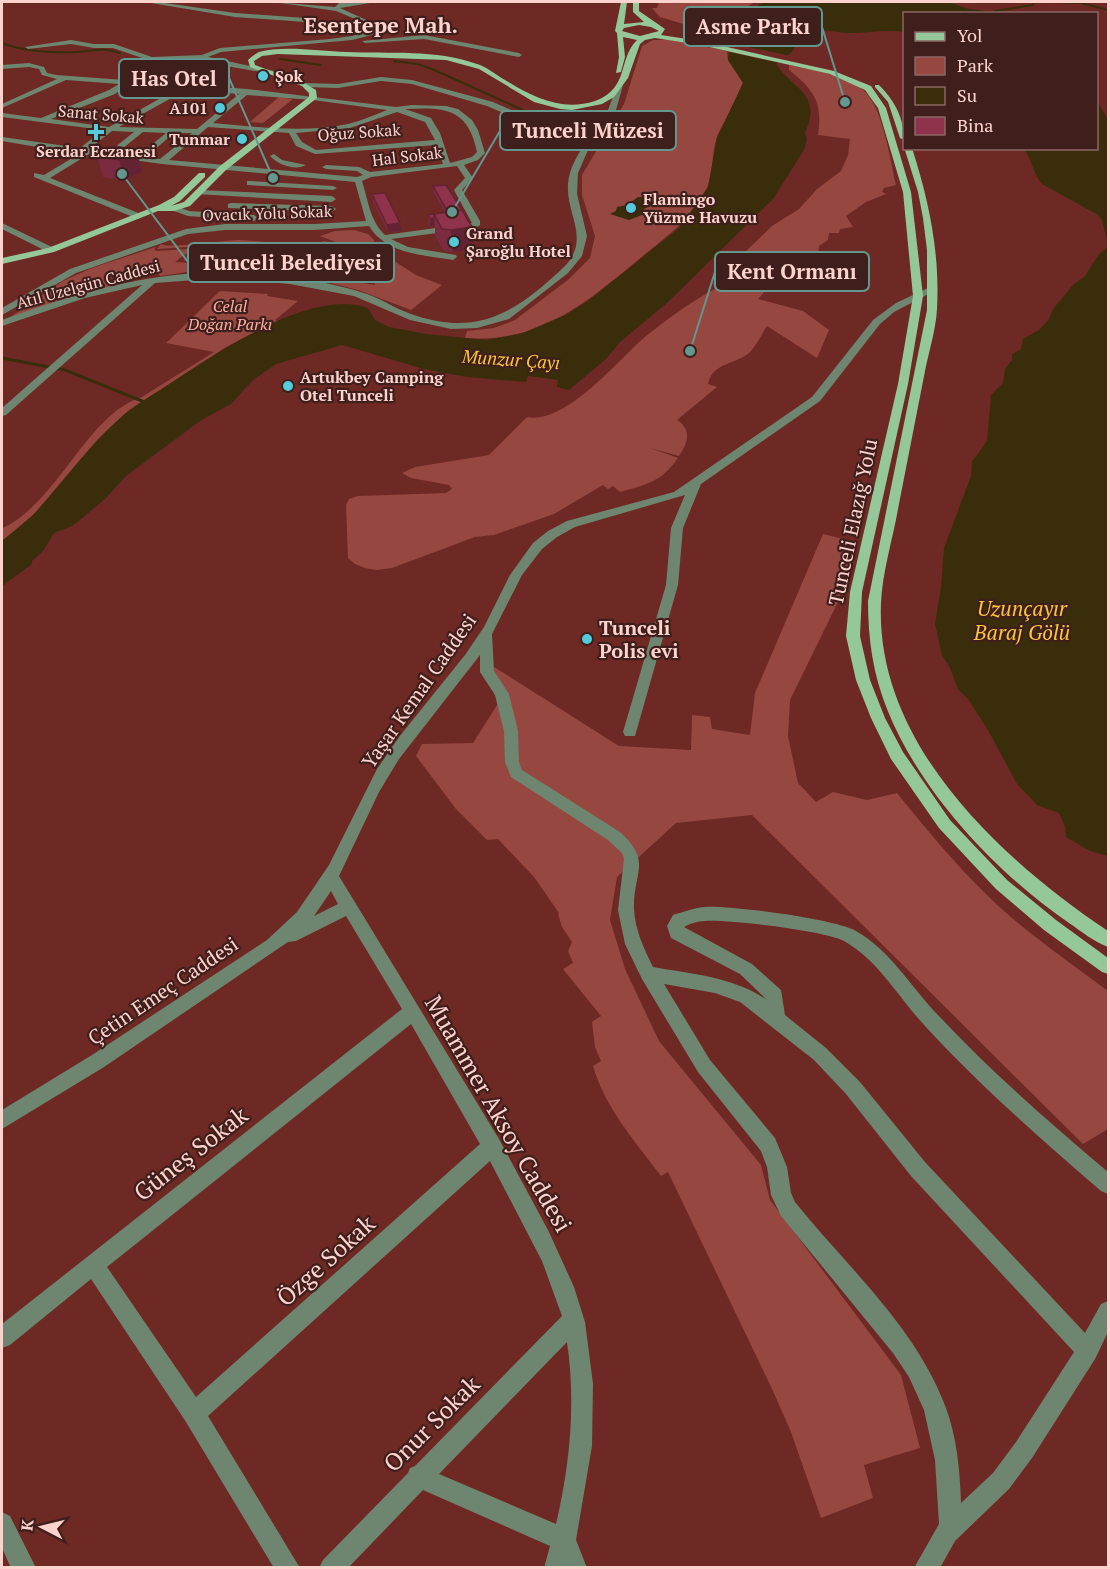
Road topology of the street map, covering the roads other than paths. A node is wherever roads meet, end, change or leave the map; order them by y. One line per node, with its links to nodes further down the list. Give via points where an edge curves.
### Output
1 (148, 2): 6 (street)
2 (277, 2): 7 (street)
3 (373, 2): 7 (street, via 346,3)
4 (624, 2): 11 (main road)
5 (636, 2): 9 (main road, via 636,12)
6 (198, 5): 8 (street, via 236,15 299,19 350,28)
7 (337, 9): 8 (street)
8 (377, 24): 15 (street, via 381,28 373,33)
9 (652, 25): 10 (main road); 11 (main road, via 634,23)
10 (660, 28): 12 (main road, via 662,32); 14 (main road)
11 (620, 31): 13 (main road); 29 (main road, via 621,65 609,85 592,98 566,103)
12 (655, 36): 13 (main road); 14 (main road)
13 (643, 38): 27 (main road, via 635,45 629,72)
14 (703, 41): 21 (main road)
15 (324, 42): 18 (street, via 424,37); 19 (street, via 220,50)
16 (28, 47): 19 (street, via 71,42 114,46 151,59)
17 (299, 53): 22 (main road, via 266,58 263,64); 22 (main road, via 268,52 250,60 252,66); 29 (main road, via 443,58 477,66)
18 (519, 55)
19 (203, 57): 22 (street)
20 (2, 66): 23 (street, via 38,66 44,74)
21 (819, 67): 45 (main road, via 859,76 879,88 891,101); 82 (main road, Tunceli Elazığ Yolu, via 861,84 874,94 882,108 907,192)
22 (272, 72): 25 (main road)
23 (68, 77): 24 (street); 32 (street)
24 (129, 81): 26 (street); 35 (street, via 112,92)
25 (304, 85): 30 (main road); 31 (main road, via 313,92); 44 (street, via 412,82 490,104 553,131)
26 (188, 86): 28 (street); 37 (street)
27 (621, 86): 29 (main road, via 599,102 568,107 545,105); 44 (street, Atıl Uzelgün Caddesi, via 617,103)
28 (247, 91): 30 (street); 36 (street)
29 (519, 92)
30 (303, 97): 31 (street); 38 (main road)
31 (313, 98): 33 (street); 39 (main road)
32 (2, 106)
33 (395, 109): 40 (street, via 354,125); 47 (street, via 429,120); 54 (street, via 444,107 466,117 478,132 481,153 477,159)
34 (2, 115): 35 (street, Sanat Sokak)
35 (39, 121): 37 (street, Sanat Sokak)
36 (206, 125): 38 (street); 42 (street)
37 (110, 129): 41 (street, Sanat Sokak); 49 (street)
38 (261, 130): 39 (street); 58 (main road)
39 (273, 130): 40 (street); 59 (main road)
40 (291, 130): 47 (street, Oğuz Sokak, via 299,144 315,152)
41 (140, 131): 43 (street, Sanat Sokak); 50 (street)
42 (199, 131): 43 (street, Sanat Sokak); 53 (street)
43 (171, 132): 52 (street)
44 (597, 134): 80 (street, Atıl Uzelgün Caddesi, via 575,170 571,188 583,236 578,256 524,303 491,322 428,322 357,294 280,279 220,275)
45 (903, 135)
46 (2, 139): 49 (street)
47 (439, 142): 57 (street)
48 (909, 150): 81 (main road, Tunceli Elazığ Yolu, via 922,192)
49 (83, 152): 50 (street); 72 (street, via 40,176)
50 (109, 156): 52 (street)
51 (274, 156): 55 (street, via 285,163)
52 (139, 159): 53 (street)
53 (162, 162): 58 (street)
54 (460, 164): 57 (street, Hal Sokak); 76 (street, via 469,178 458,190 478,228)
55 (311, 166)
56 (321, 166): 61 (street, via 359,169)
57 (447, 166): 61 (street, Hal Sokak)
58 (211, 167): 59 (street); 70 (main road, via 177,199)
59 (223, 168): 60 (street); 66 (main road)
60 (260, 171): 62 (street); 64 (street)
61 (369, 175): 63 (street, Hal Sokak)
62 (334, 177): 63 (street); 65 (street)
63 (358, 180): 74 (street)
64 (250, 183): 65 (street); 67 (street)
65 (333, 188): 68 (street)
66 (199, 192): 67 (street); 69 (main road, via 187,204)
67 (236, 200): 68 (street); 68 (street); 71 (street)
68 (332, 205): 73 (street)
69 (174, 208): 70 (main road); 71 (street)
70 (154, 209): 72 (main road)
71 (223, 215): 73 (street)
72 (138, 216): 77 (main road)
73 (332, 220): 74 (street)
74 (369, 220): 76 (street); 83 (street, Ovacık Yolu Sokak, via 314,227 225,227 186,232 73,271)
75 (2, 226): 77 (street)
76 (382, 238): 78 (street, via 396,246)
77 (51, 250): 79 (main road)
78 (453, 257)
79 (2, 261)
80 (152, 280): 84 (street, Atıl Uzelgün Caddesi); 85 (street)
81 (933, 289): 82 (street, Yaşar Kemal Caddesi); 91 (main road, Tunceli Elazığ Yolu, via 920,379 874,601 879,665 902,729 962,815 1041,893)
82 (918, 296): 86 (street, Yaşar Kemal Caddesi, via 870,327 816,399); 93 (main road, Tunceli Elazığ Yolu, via 903,384 856,592 853,615 857,660 887,738 951,829 976,859 1031,910)
83 (2, 312)
84 (2, 323)
85 (2, 413)
86 (695, 484): 87 (street, Yaşar Kemal Caddesi, via 663,500 599,516 550,535 521,565); 88 (street, via 677,528 672,585)
87 (486, 634): 89 (street, Yaşar Kemal Caddesi, via 394,755); 94 (street, via 487,672 502,694 516,773 623,842 630,853 627,921)
88 (630, 732)
89 (331, 877): 90 (street, Muammer Aksoy Caddesi); 92 (street, Çetin Emeç Caddesi, via 304,915)
90 (349, 906): 92 (street); 95 (street, Muammer Aksoy Caddesi)
91 (1108, 940)
92 (273, 945): 97 (street, Çetin Emeç Caddesi)
93 (1108, 967)
94 (648, 974): 96 (street, via 732,990); 108 (street, via 711,1077 768,1145 788,1209 920,1375 942,1436)
95 (412, 1012): 98 (street, Muammer Aksoy Caddesi); 100 (street, Güneş Sokak)
96 (777, 1019): 99 (street, via 775,995 746,969 677,933 675,926 679,921 705,914 754,918 828,927 849,935 874,953 931,1020 1003,1093); 104 (street, via 853,1088 918,1169)
97 (2, 1120)
98 (492, 1146): 102 (street, Muammer Aksoy Caddesi, via 544,1244); 105 (street, Özge Sokak)
99 (1108, 1184)
100 (93, 1264): 103 (street, Güneş Sokak); 105 (street)
101 (1108, 1311): 104 (street)
102 (573, 1320): 106 (street, Onur Sokak); 109 (street, Muammer Aksoy Caddesi, via 582,1377 582,1437)
103 (2, 1337)
104 (1087, 1351): 108 (street, via 1000,1481)
105 (194, 1414): 111 (street)
106 (418, 1476): 109 (street); 112 (street, Onur Sokak)
107 (2, 1524): 110 (street)
108 (951, 1528): 115 (street)
109 (564, 1540): 113 (street, Muammer Aksoy Caddesi); 114 (street)
110 (24, 1568)
111 (288, 1568)
112 (331, 1568)
113 (556, 1568)
114 (575, 1568)
115 (926, 1568)

